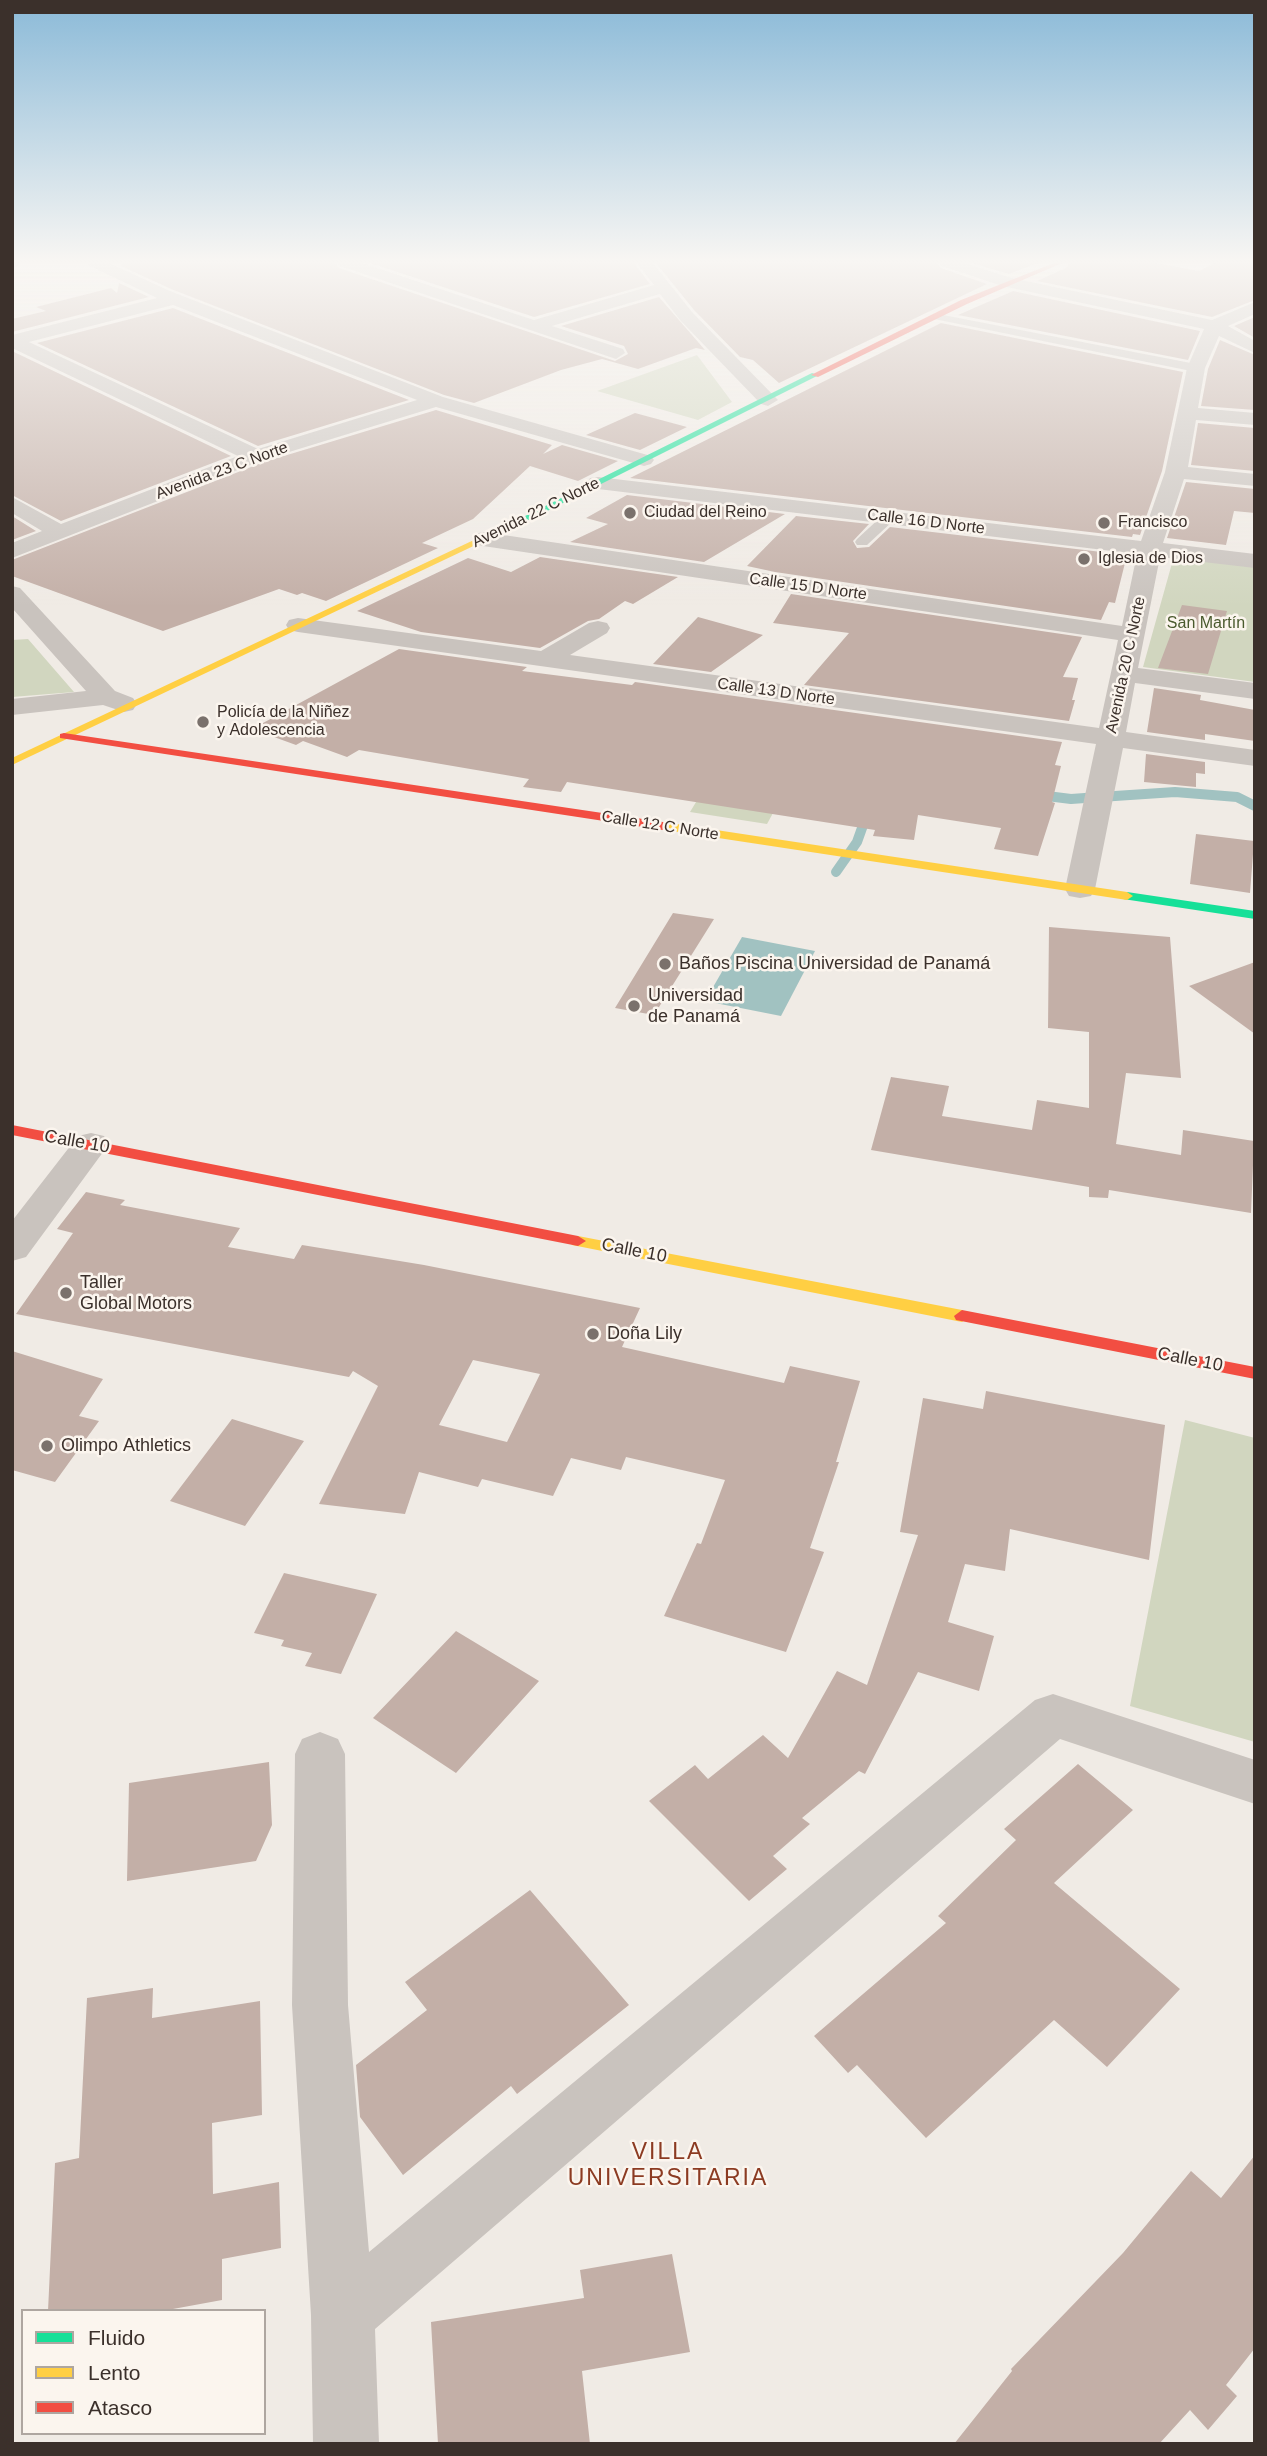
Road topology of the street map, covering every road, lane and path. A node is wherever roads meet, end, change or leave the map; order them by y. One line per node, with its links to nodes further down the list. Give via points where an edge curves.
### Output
1 (90, 378): 10 (street)
2 (376, 378): 7 (street)
3 (746, 378): 6 (street)
4 (814, 378): 6 (street, Avenida 22 C Norte)
5 (1194, 378): 8 (street, Avenida 20 C Norte)
6 (768, 400): 11 (street, Avenida 22 C Norte)
7 (436, 401): 10 (street, Avenida 23 C Norte); 11 (street)
8 (1187, 413): 9 (street); 12 (street, Avenida 20 C Norte)
9 (1255, 419)
10 (256, 456): 17 (street, Avenida 23 C Norte)
11 (644, 460): 14 (street, Avenida 22 C Norte)
12 (1175, 472): 13 (street); 20 (street, Avenida 20 C Norte)
13 (1255, 480)
14 (597, 483): 16 (street, Calle 16 D Norte); 18 (street, Avenida 22 C Norte)
15 (12, 504): 17 (street)
16 (888, 518): 19 (lane); 20 (street, Calle 16 D Norte)
17 (59, 532): 21 (street, Avenida 23 C Norte)
18 (483, 539): 24 (street, Avenida 22 C Norte); 26 (street, Calle 15 D Norte)
19 (862, 542)
20 (1150, 548): 22 (street, Calle 16 D Norte); 26 (street, Avenida 20 C Norte)
21 (12, 551)
22 (1255, 561)
23 (12, 593): 30 (street)
24 (298, 625): 27 (street, Calle 13 D Norte); 30 (street, Avenida 22 C Norte)
25 (598, 628): 27 (street)
26 (1132, 635): 28 (street, Avenida 20 C Norte)
27 (544, 660): 33 (street, Calle 13 D Norte)
28 (1125, 674): 29 (street); 33 (street, Avenida 20 C Norte)
29 (1255, 691)
30 (117, 701): 31 (street); 32 (street, Avenida 22 C Norte)
31 (12, 707)
32 (64, 736): 35 (street, Avenida 22 C Norte); 36 (street, Calle 12 C Norte)
33 (1111, 739): 34 (street, Calle 13 D Norte); 36 (street, Avenida 20 C Norte)
34 (1255, 758)
35 (12, 762)
36 (1080, 889): 37 (street, Calle 12 C Norte)
37 (1255, 915)
38 (12, 1130): 39 (street, Calle 10)
39 (91, 1144): 40 (street); 41 (street, Calle 10)
40 (12, 1248)
41 (1255, 1373)
42 (320, 1754): 44 (street, via 320,2005)
43 (1255, 1782): 44 (street, via 1053,1715)
44 (343, 2315): 45 (street)
45 (346, 2444)

